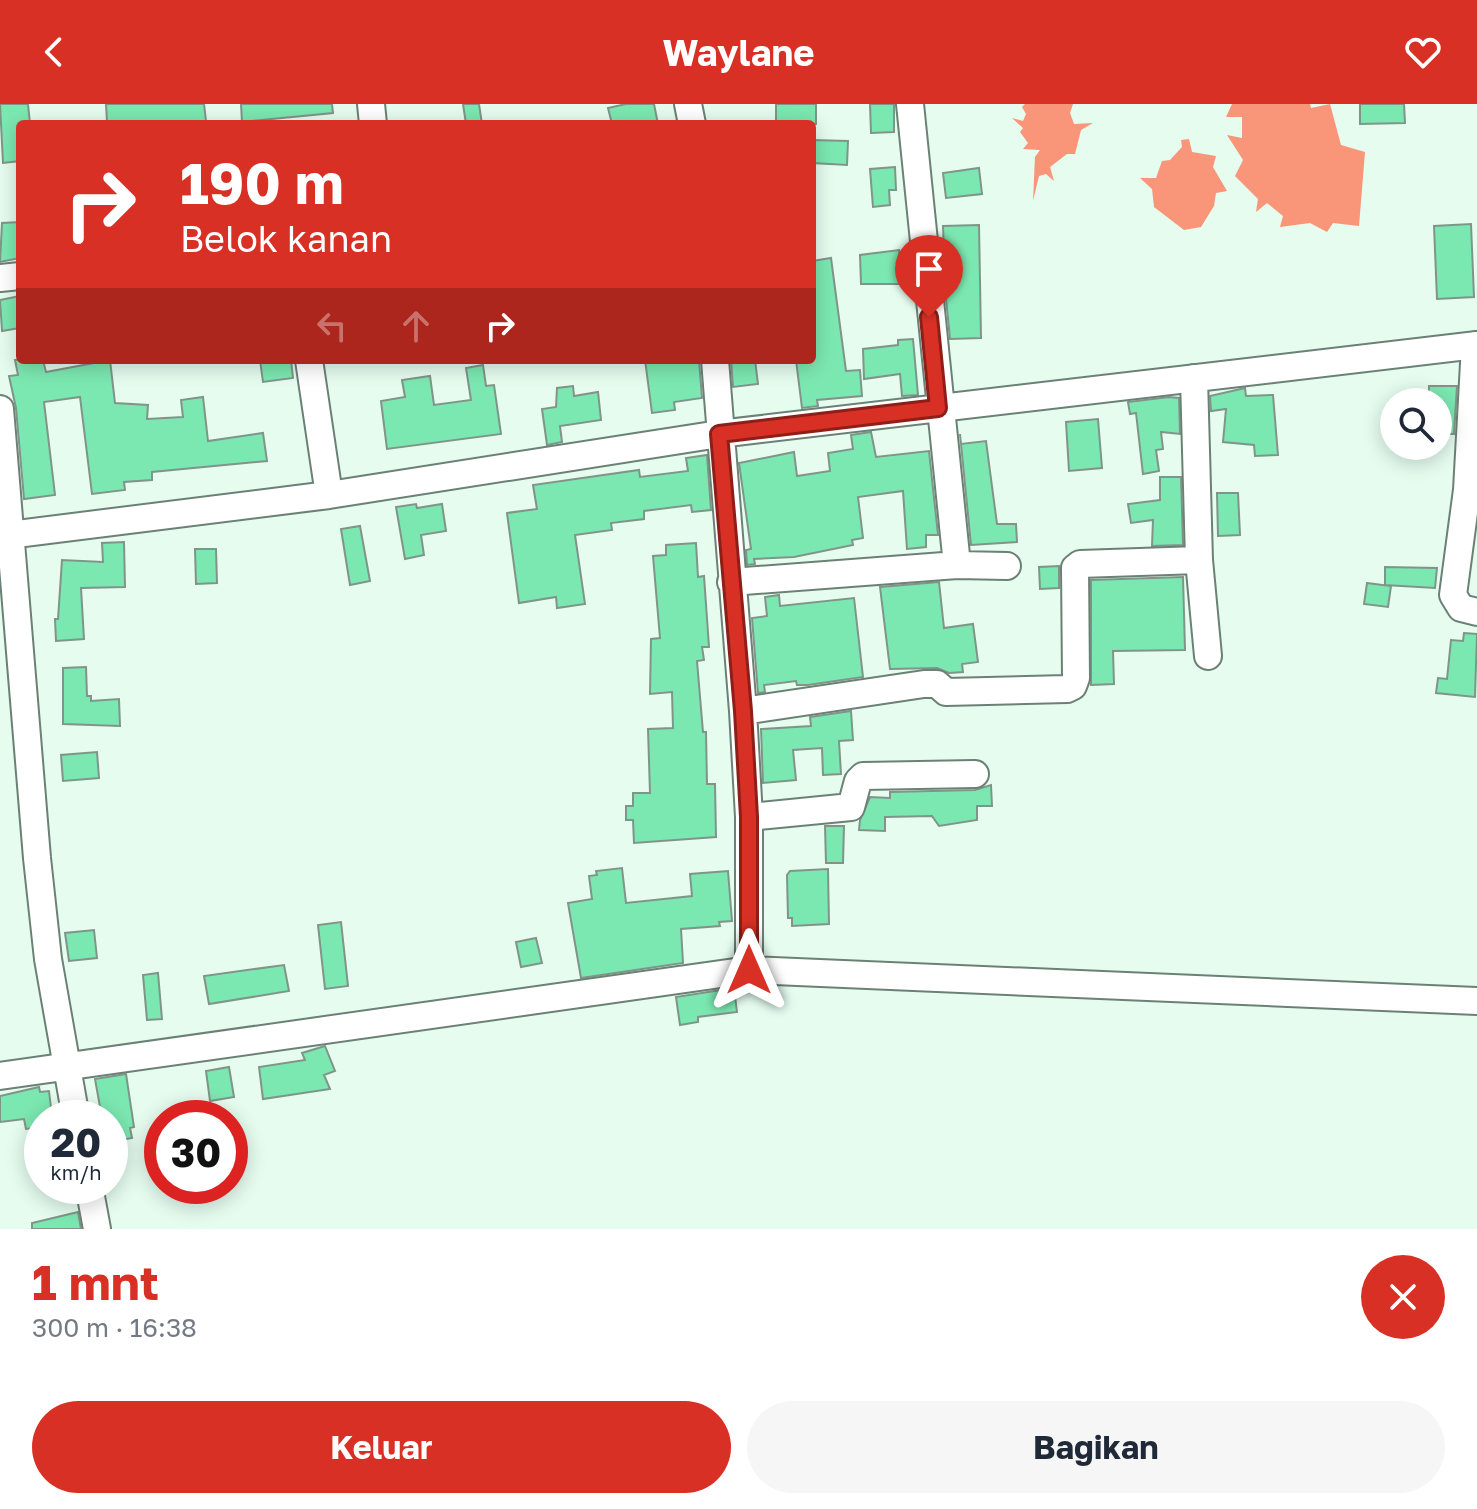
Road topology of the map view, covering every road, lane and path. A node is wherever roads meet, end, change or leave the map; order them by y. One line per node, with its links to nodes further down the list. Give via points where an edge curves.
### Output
1 (910, 104): 6 (street)
2 (1476, 345): 5 (street); 15 (street, via 1467,490 1453,595 1461,608)
3 (310, 364): 9 (street)
4 (715, 364): 8 (street)
5 (1194, 378): 6 (street); 11 (street)
6 (938, 408): 8 (street); 12 (street)
7 (0, 409): 10 (street)
8 (719, 434): 9 (street); 14 (street)
9 (329, 495): 10 (street)
10 (6, 535): 22 (street, via 48,959)
11 (1199, 560): 16 (street); 17 (street, via 1075,568 1076,678 1067,689 946,692 937,684 924,684)
12 (957, 565): 13 (street); 14 (street)
13 (1007, 566)
14 (731, 582): 17 (street)
15 (1477, 612)
16 (1208, 656)
17 (743, 711): 19 (street)
18 (975, 774): 19 (street, via 863,776 851,807)
19 (749, 817): 20 (street)
20 (749, 970): 21 (street); 22 (street)
21 (1477, 1001)
22 (67, 1067): 23 (street); 24 (street)
23 (0, 1076)
24 (73, 1100)
25 (92, 1204): 26 (street)
26 (97, 1229)

